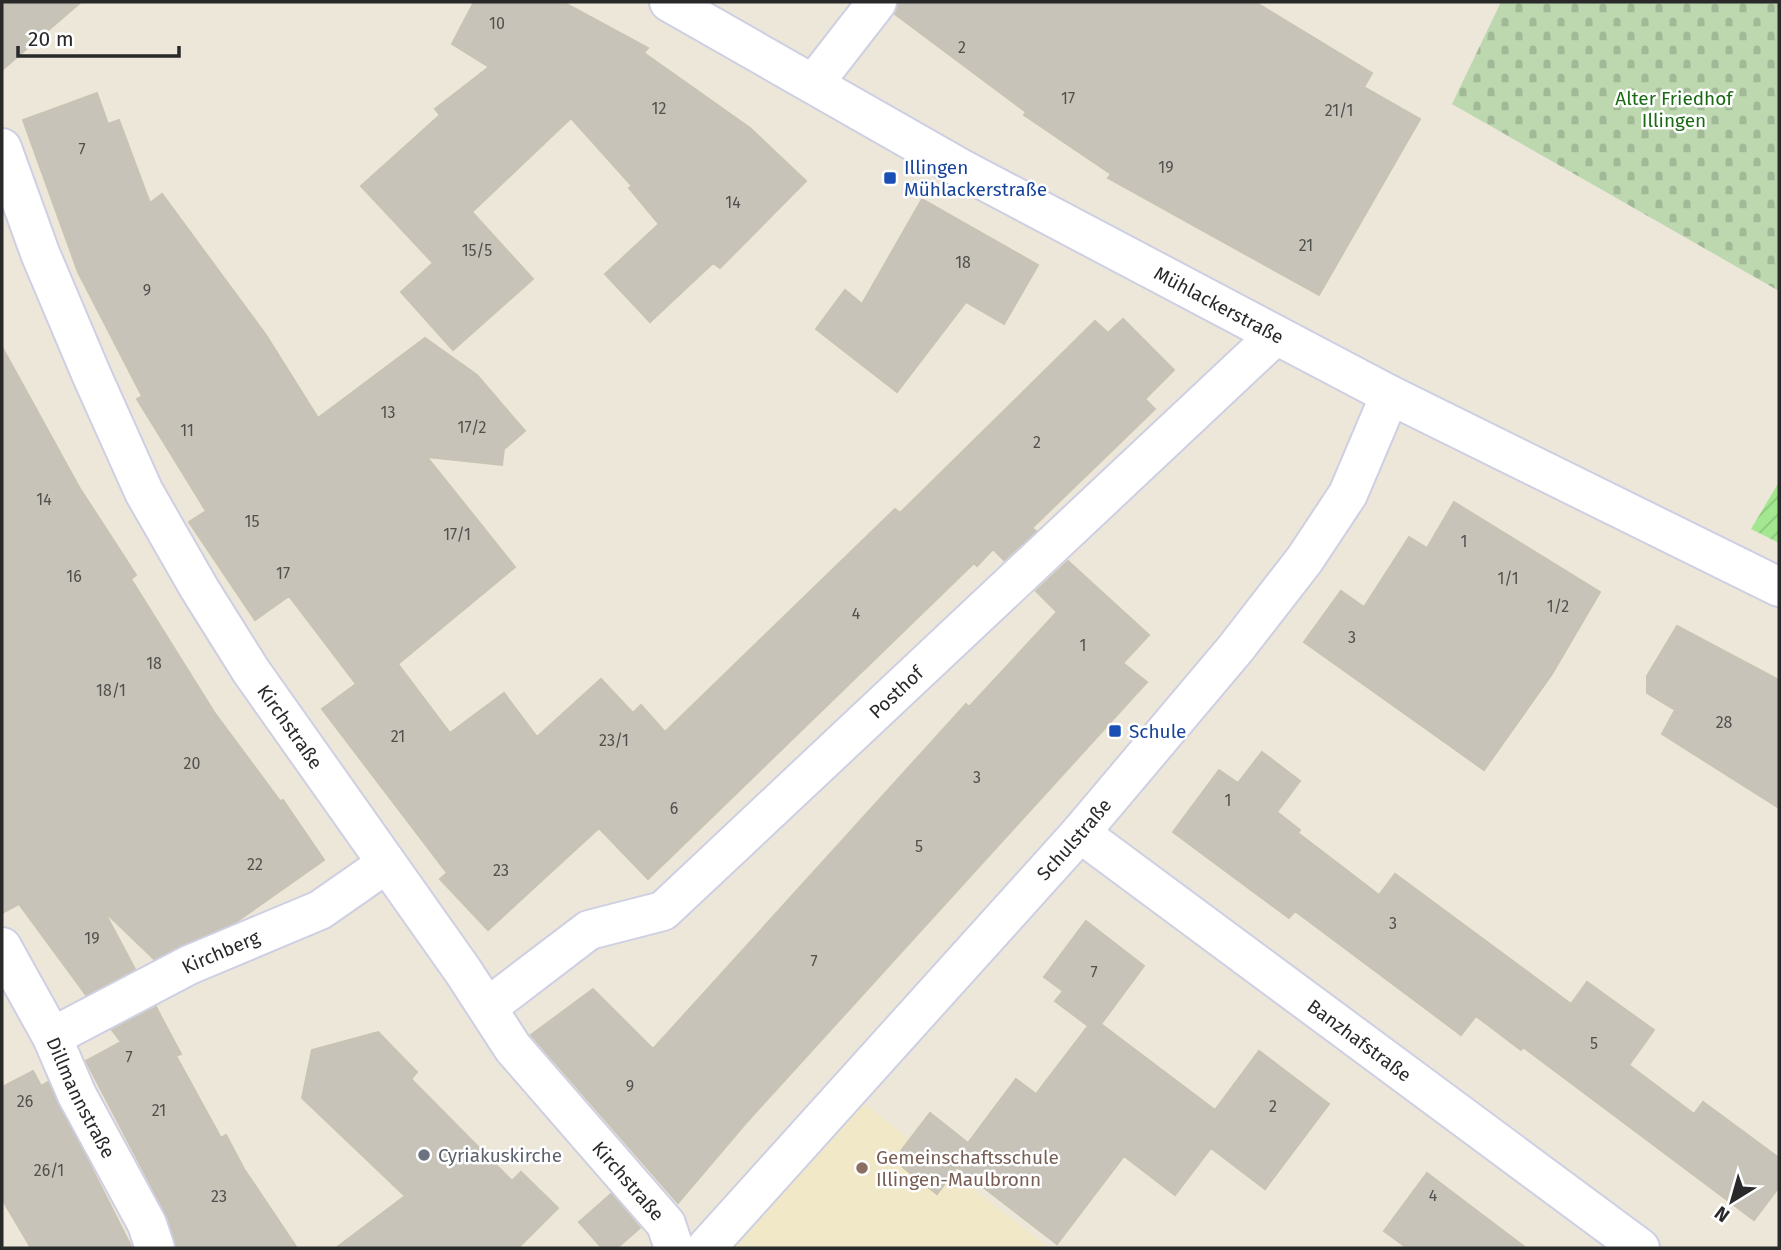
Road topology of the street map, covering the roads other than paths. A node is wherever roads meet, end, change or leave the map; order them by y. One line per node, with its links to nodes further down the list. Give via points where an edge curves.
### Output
1 (669, 2): 3 (street, Mühlackerstraße)
2 (877, 2): 3 (street)
3 (814, 83): 5 (street, Mühlackerstraße, via 960,168)
4 (2, 148): 9 (street, Kirchstraße, via 40,253 144,492 251,671)
5 (1276, 335): 6 (street, Mühlackerstraße); 11 (street, Posthof, via 663,911 589,930)
6 (1390, 394): 7 (street, Mühlackerstraße); 8 (street, Schulstraße, via 1348,494 1305,559 1189,706)
7 (1779, 587)
8 (1080, 833): 15 (street, Schulstraße); 16 (street, Banzhafstraße)
9 (386, 864): 11 (street, Kirchstraße); 12 (street, Kirchberg, via 320,910 188,965)
10 (2, 947): 12 (street, Dillmannstraße)
11 (488, 1007): 14 (street, Kirchstraße, via 513,1048 666,1224)
12 (52, 1037): 13 (street, Dillmannstraße)
13 (155, 1248)
14 (674, 1248)
15 (706, 1248)
16 (1640, 1248)

